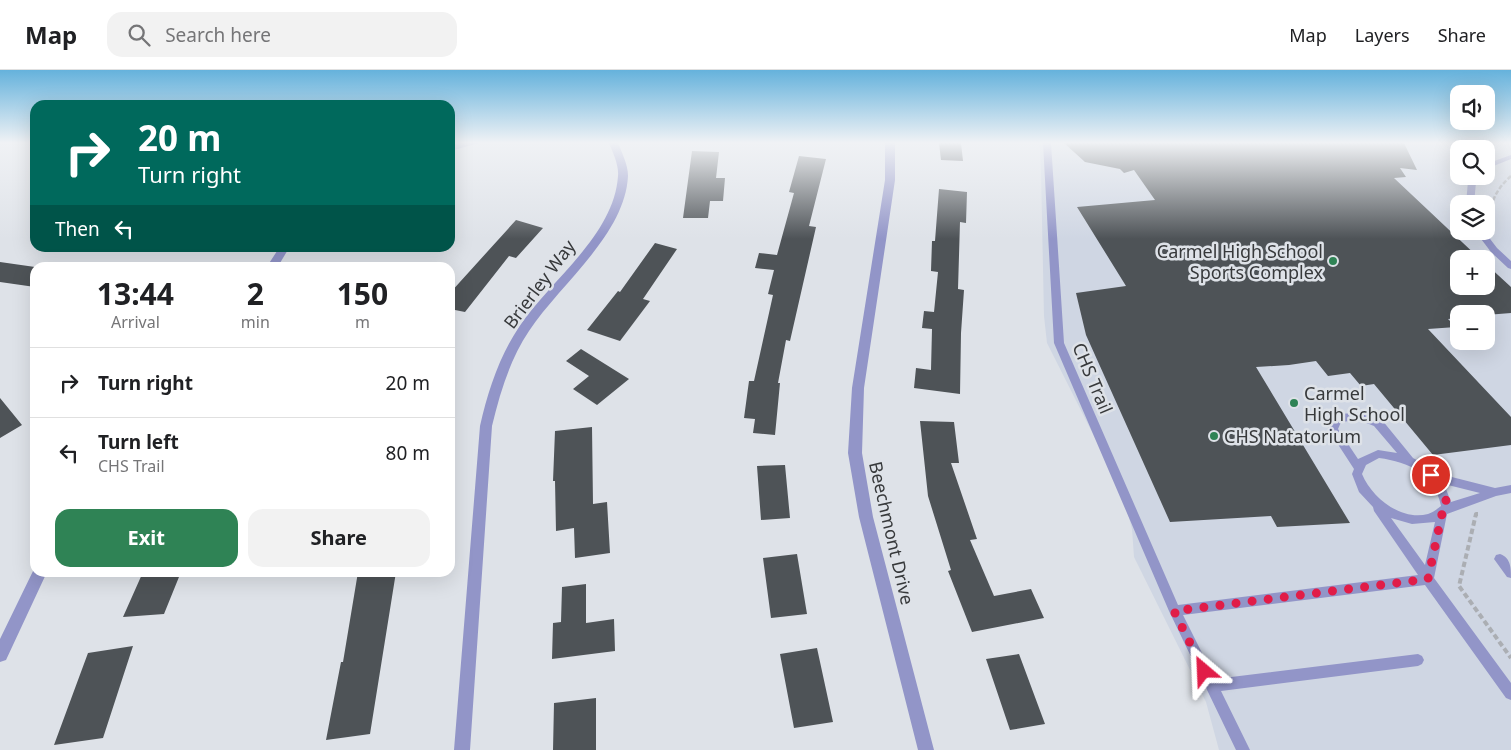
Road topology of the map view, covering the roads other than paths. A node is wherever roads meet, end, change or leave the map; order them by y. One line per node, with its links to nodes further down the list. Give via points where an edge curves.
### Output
1 (623, 175): 22 (street, Brierley Way, via 622,190 604,229 524,329 493,392 486,426)
2 (890, 175): 23 (street, Beechmont Drive, via 858,388 855,453 866,517)
3 (1049, 175): 17 (lane, CHS Trail, via 1059,343)
4 (1486, 240): 5 (lane)
5 (1511, 266)
6 (1410, 461): 7 (lane, via 1378,454 1367,457); 7 (lane, via 1378,423 1359,416 1338,418 1333,430); 8 (lane)
7 (1358, 467): 11 (lane, via 1358,481)
8 (1433, 477): 10 (lane); 12 (lane, via 1446,496)
9 (1511, 489): 10 (lane)
10 (1496, 492): 12 (lane)
11 (1375, 503): 12 (lane, via 1388,512 1419,521 1432,520); 16 (lane)
12 (1444, 511): 16 (lane)
13 (1500, 559): 14 (lane)
14 (1511, 573)
15 (38, 577): 18 (street)
16 (1428, 579): 17 (lane); 21 (lane)
17 (1174, 611): 20 (lane, CHS Trail)
18 (0, 655)
19 (1418, 660): 20 (lane)
20 (1211, 686): 24 (lane, CHS Trail)
21 (1511, 694)
22 (462, 750)
23 (926, 750)
24 (1243, 750)

